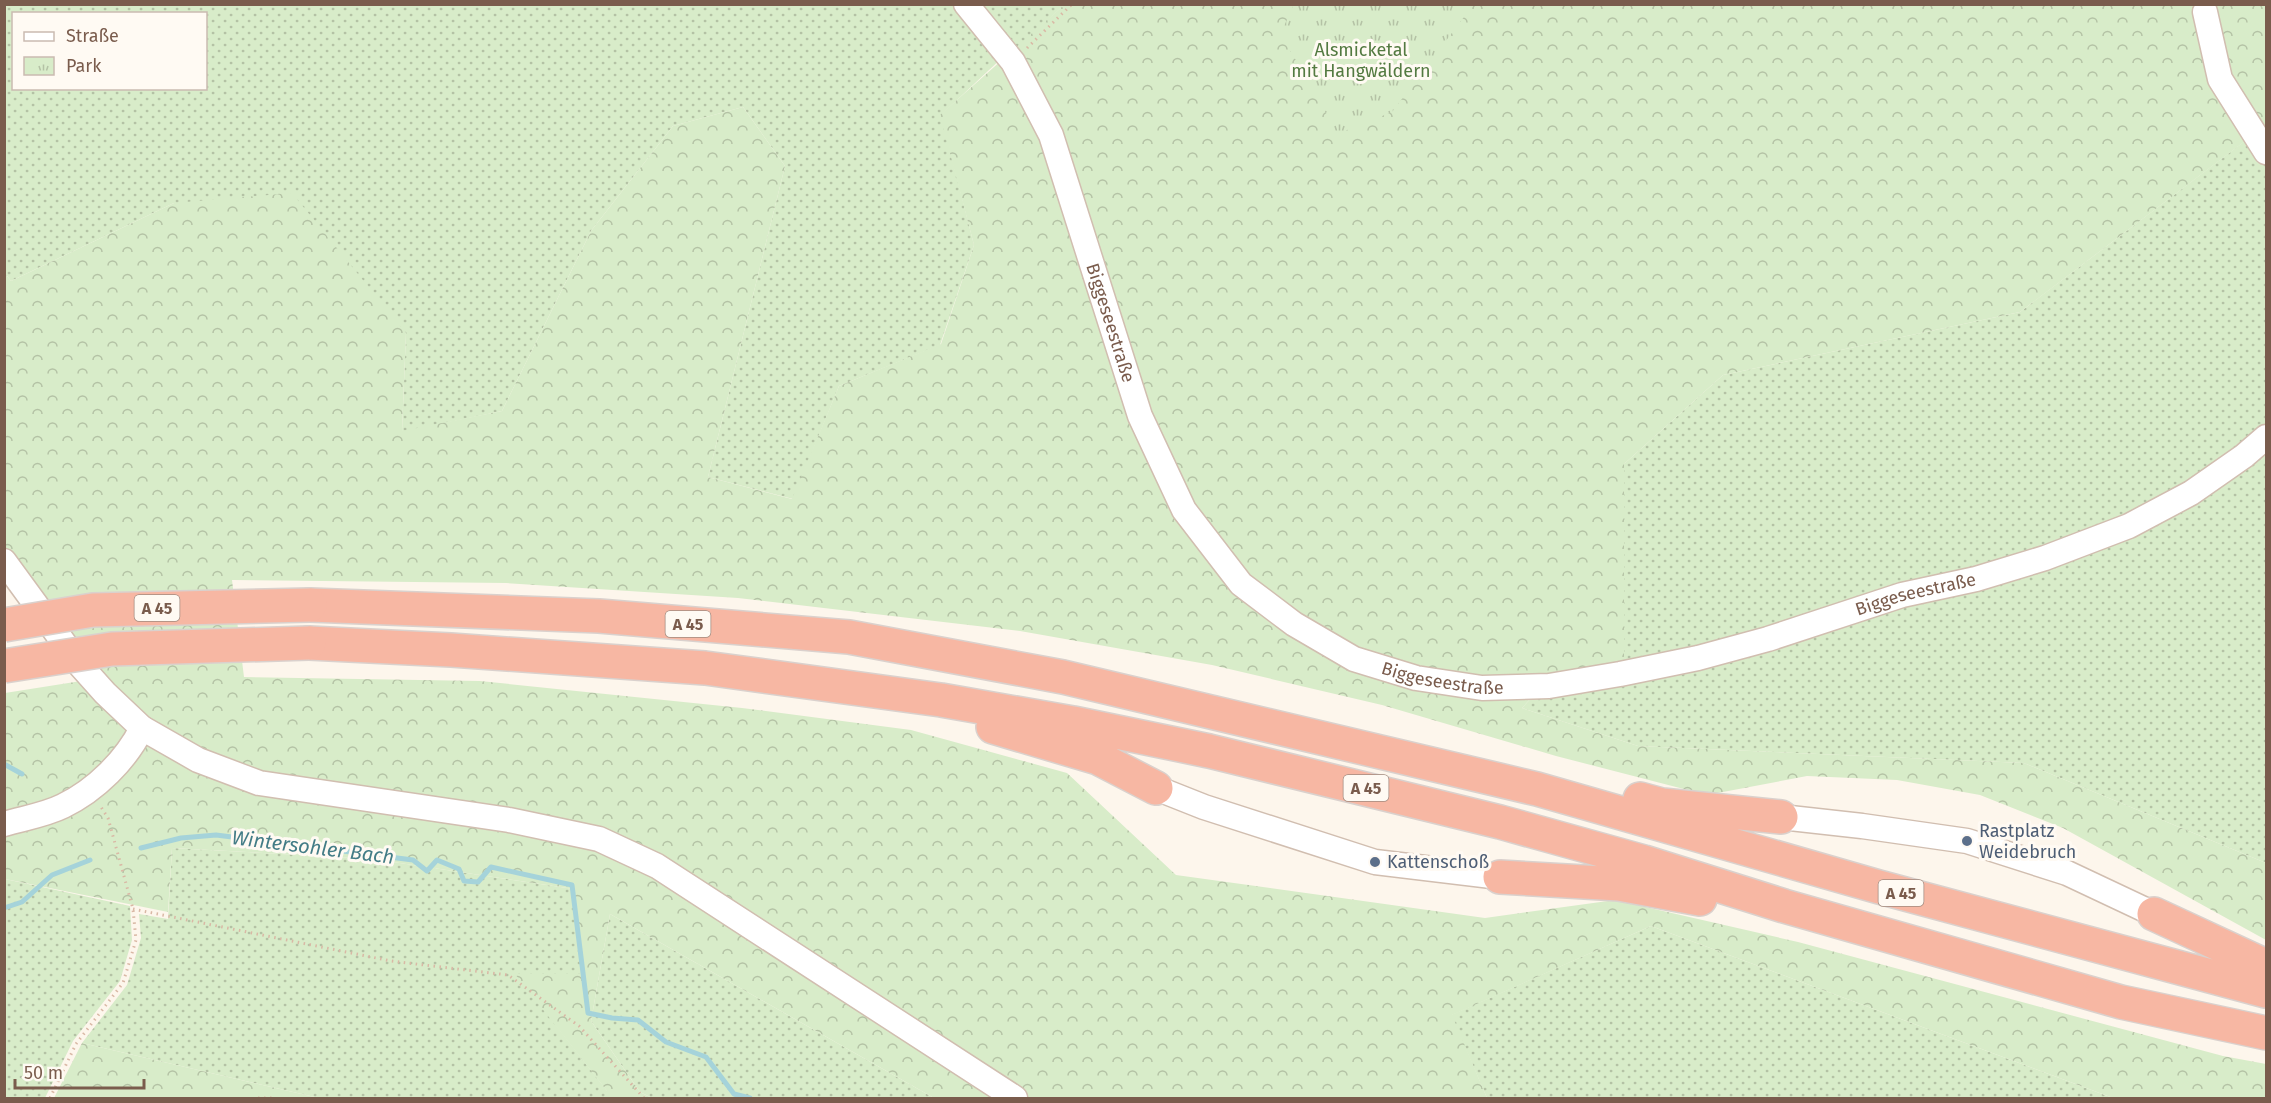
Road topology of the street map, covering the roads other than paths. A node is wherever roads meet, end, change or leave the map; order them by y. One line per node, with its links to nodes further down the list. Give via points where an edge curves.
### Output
1 (966, 4): 4 (street, Biggeseestraße, via 1013,62 1051,135 1140,416 1184,510 1240,584 1294,624 1354,659 1416,678 1482,688 1549,686 1698,658 1902,595 1976,579 2045,558 2129,526 2191,493)
2 (2205, 12): 3 (street, via 2220,79)
3 (2266, 152)
4 (2266, 437)
5 (4, 561): 9 (street, via 80,665)
6 (4, 625): 11 (highway, A 45, bridge, via 93,610 310,605 599,616 849,637 1063,677)
7 (4, 666): 8 (highway, A 45, bridge, via 111,649 309,643 705,668)
8 (941, 700): 10 (highway, via 979,723 1098,758); 15 (highway, A 45, via 1084,725 1345,783 1644,862)
9 (142, 728): 13 (street, via 122,758 91,790 62,807); 20 (street, via 198,760 259,783 509,820 599,839 657,866)
10 (1156, 788): 14 (street, via 1376,862)
11 (1537, 789): 12 (highway, via 1605,791 1662,805); 18 (highway, A 45)
12 (1781, 817): 16 (street, via 1967,841 2067,873)
13 (4, 824)
14 (1500, 877): 15 (highway, via 1619,884 1755,909)
15 (1784, 906): 19 (highway, A 45, via 2121,1002)
16 (2154, 914): 17 (highway)
17 (2266, 966)
18 (2266, 991)
19 (2266, 1033)
20 (1015, 1098)

